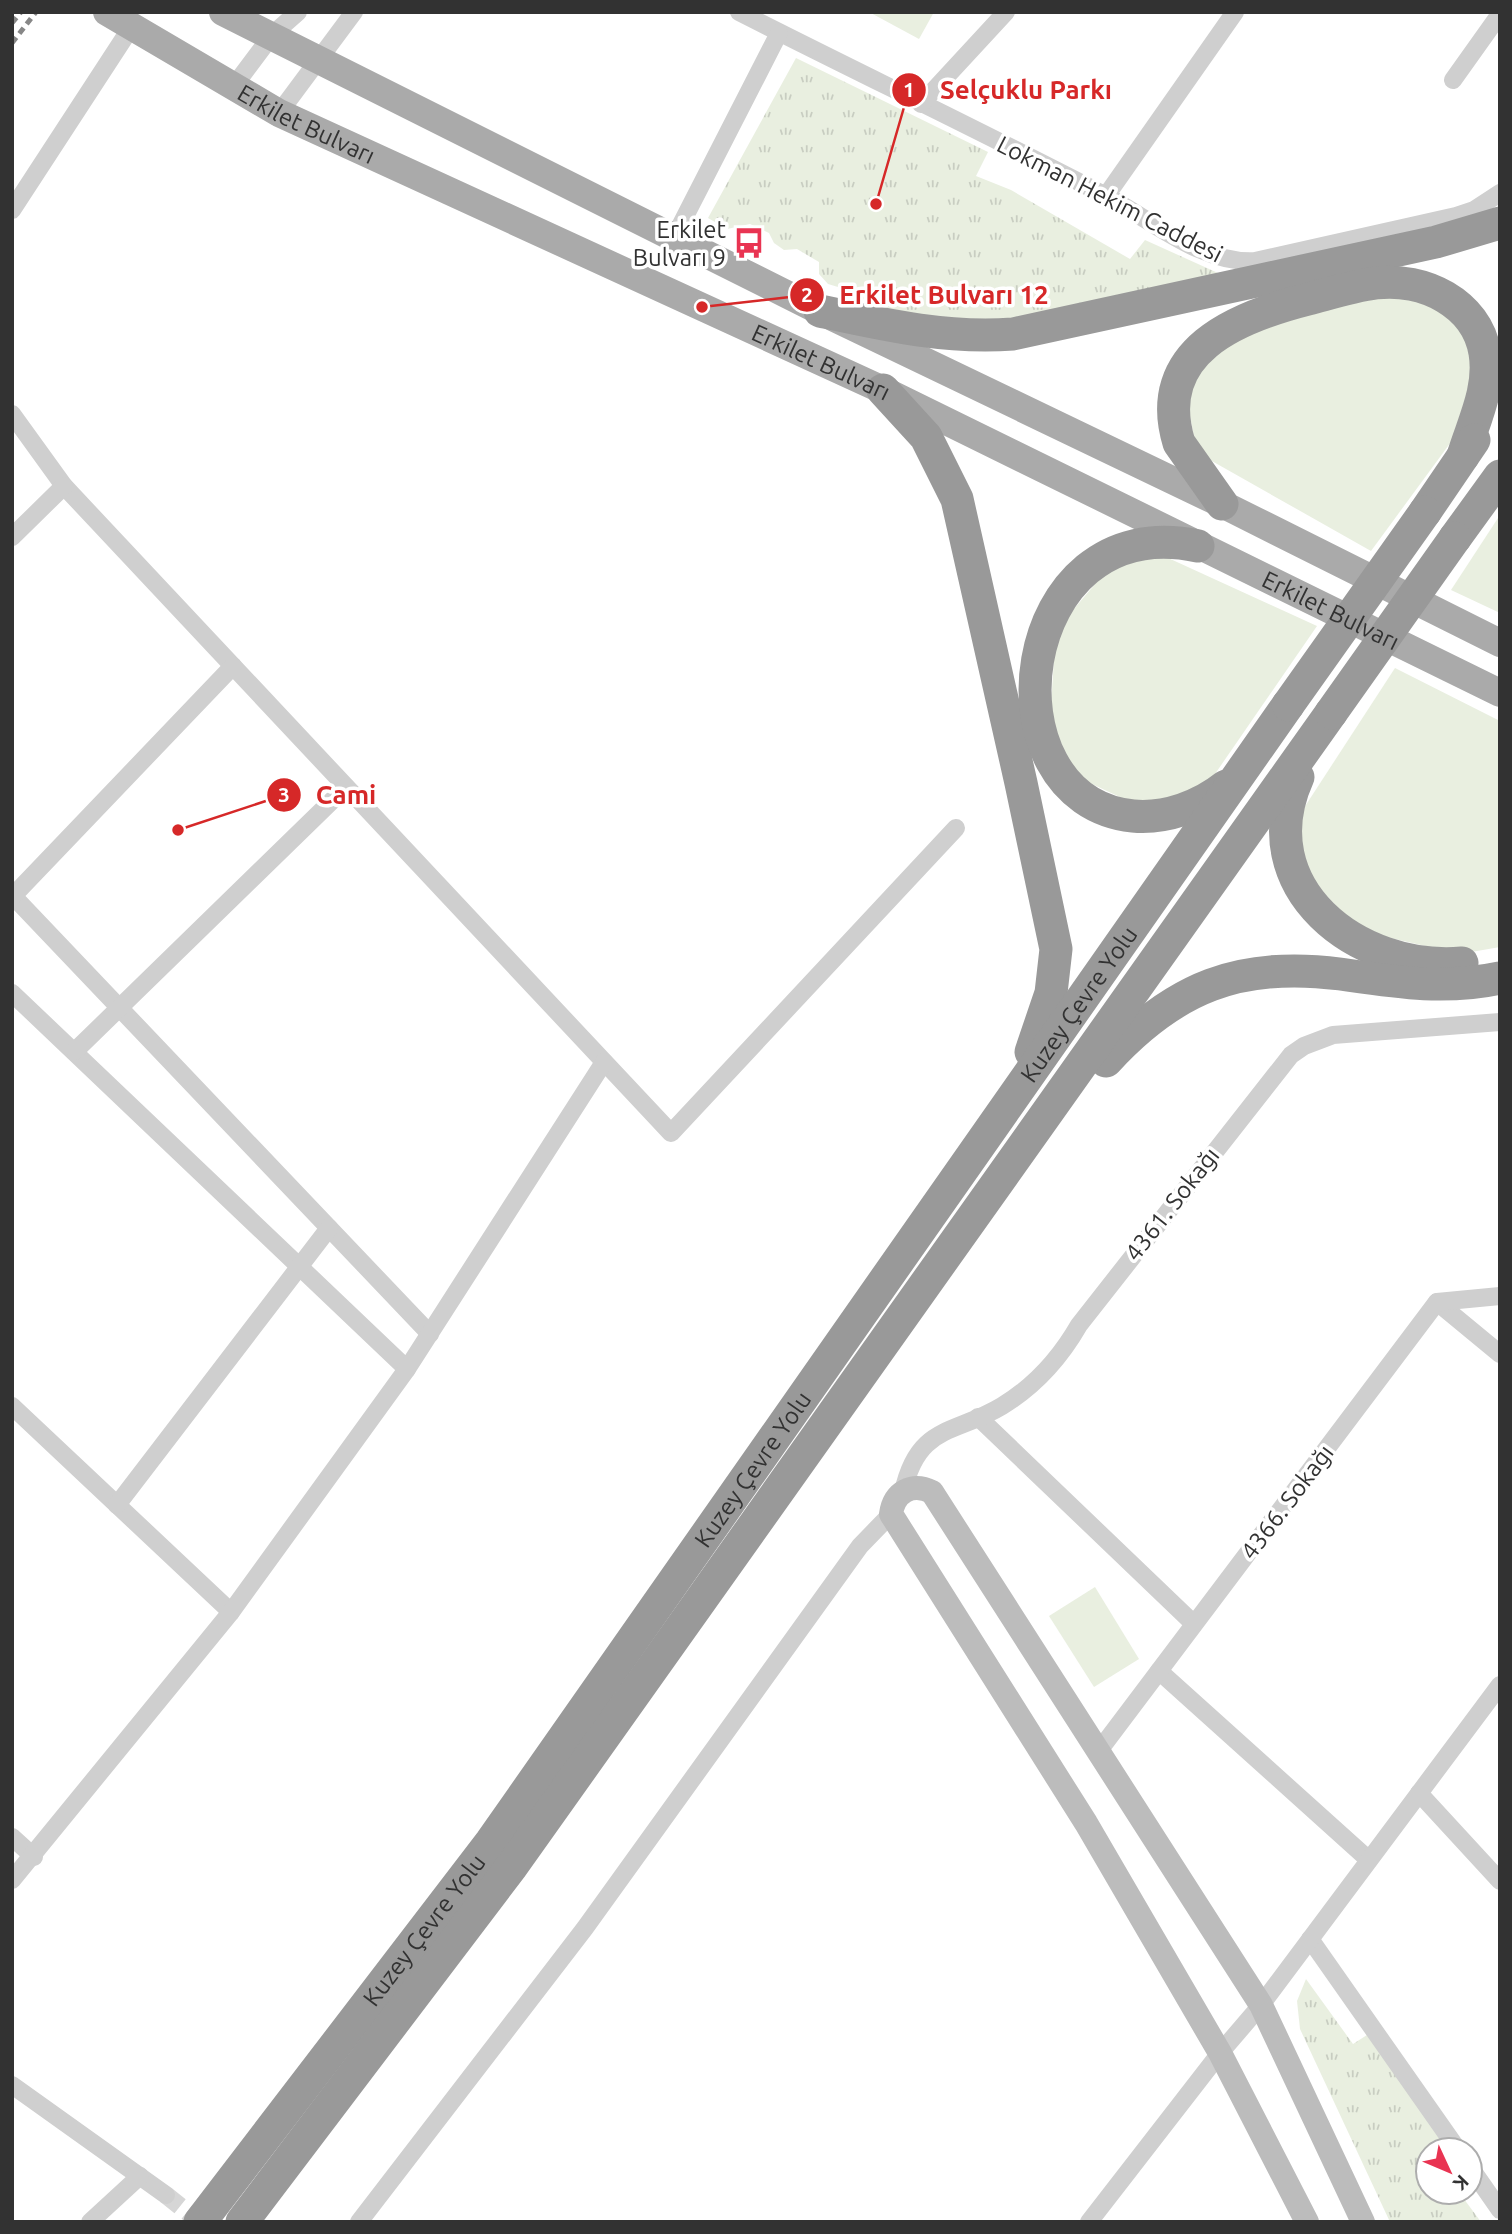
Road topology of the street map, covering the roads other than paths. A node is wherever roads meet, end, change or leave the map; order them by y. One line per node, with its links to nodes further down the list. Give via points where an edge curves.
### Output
1 (107, 12): 9 (main road, Erkilet Bulvarı)
2 (223, 12): 11 (main road, Erkilet Bulvarı)
3 (298, 12): 11 (street)
4 (354, 12): 12 (street)
5 (739, 12): 10 (street, Lokman Hekim Caddesi)
6 (1006, 12): 15 (street)
7 (1235, 12): 18 (street)
8 (1500, 14): 13 (street)
9 (132, 26): 14 (main road, Erkilet Bulvarı); 19 (street)
10 (779, 33): 15 (street, Lokman Hekim Caddesi); 21 (street)
11 (271, 35): 12 (main road, Erkilet Bulvarı); 14 (street)
12 (320, 59): 16 (street); 21 (main road, Erkilet Bulvarı)
13 (1453, 80)
14 (234, 86): 16 (main road, Erkilet Bulvarı)
15 (921, 104): 18 (street, Lokman Hekim Caddesi)
16 (279, 113): 23 (main road, Erkilet Bulvarı)
17 (1500, 193): 18 (street, Lokman Hekim Caddesi, via 1456,216 1242,262 1209,254)
18 (1106, 197)
19 (12, 210)
20 (1500, 223): 22 (highway, via 1436,242 1013,334 928,333)
21 (675, 236): 22 (main road, Erkilet Bulvarı)
22 (820, 311): 29 (main road, Erkilet Bulvarı)
23 (883, 390): 31 (main road, Erkilet Bulvarı); 47 (highway, via 926,437 957,499 1056,949 1051,993)
24 (1500, 404): 26 (highway)
25 (12, 414): 28 (street)
26 (1463, 456): 29 (highway, via 1486,387 1485,354 1476,327 1455,303 1427,289 1395,282 1361,286 1260,311 1211,338 1185,367 1175,393 1175,432); 36 (highway, Kuzey Çevre Yolu, bridge)
27 (1497, 481): 35 (highway, bridge)
28 (64, 486): 30 (street); 33 (street)
29 (1222, 504): 32 (main road, Erkilet Bulvarı)
30 (12, 537)
31 (1198, 546): 34 (main road, Erkilet Bulvarı); 36 (highway, via 1169,541 1139,544 1104,557 1074,578 1054,610 1039,653 1035,694 1039,726 1047,753 1071,786 1096,805 1125,815 1148,817 1191,807 1220,790)
32 (1500, 643)
33 (233, 666): 37 (street); 39 (street)
34 (1500, 692)
35 (1331, 713): 40 (highway, via 1306,759 1286,811 1283,841 1301,888 1339,929 1394,957 1444,965); 48 (highway, Kuzey Çevre Yolu)
36 (1245, 767): 47 (highway, Kuzey Çevre Yolu)
37 (346, 787): 43 (street); 46 (street)
38 (956, 828): 46 (street, via 671,1133)
39 (13, 897): 43 (street)
40 (1500, 956)
41 (1500, 978): 48 (highway, via 1435,987 1273,970 1217,982 1171,1003 1141,1024)
42 (12, 993): 45 (street)
43 (119, 1008): 45 (street); 49 (street)
44 (1500, 1022): 57 (street, 4361. Sokağı, via 1333,1035 1291,1055 1087,1314 1054,1363 1020,1394)
45 (75, 1051): 50 (street)
46 (604, 1062): 53 (street)
47 (1020, 1086): 82 (highway, Kuzey Çevre Yolu, via 491,1842)
48 (1017, 1158): 83 (highway, Kuzey Çevre Yolu, via 512,1866)
49 (329, 1228): 50 (street); 53 (street)
50 (300, 1267): 55 (street); 59 (street)
51 (1500, 1296): 52 (street)
52 (1437, 1301): 54 (street); 62 (street, 4366. Sokağı)
53 (430, 1334): 55 (street)
54 (1500, 1354)
55 (407, 1370): 61 (street)
56 (12, 1406): 59 (street)
57 (978, 1417): 58 (street, 4361. Sokağı, via 929,1441 912,1464); 62 (street)
58 (903, 1492): 60 (street); 65 (street, via 918,1488 932,1492)
59 (117, 1505): 61 (street)
60 (891, 1514): 74 (street, via 1086,1823); 84 (street, via 860,1546 586,1928)
61 (231, 1612): 68 (street)
62 (1194, 1624): 63 (street, 4366. Sokağı)
63 (1159, 1671): 65 (street, 4366. Sokağı); 69 (street)
64 (1500, 1685): 66 (street)
65 (1098, 1752): 73 (street)
66 (1419, 1793): 69 (street); 71 (street)
67 (12, 1837): 68 (street)
68 (34, 1857): 70 (street)
69 (1369, 1860): 72 (street)
70 (12, 1880)
71 (1500, 1881)
72 (1310, 1939): 73 (street); 76 (street)
73 (1261, 2005): 74 (street); 87 (street)
74 (1220, 2053): 85 (street); 86 (street)
75 (12, 2085): 77 (street)
76 (1448, 2136)
77 (141, 2176): 79 (street); 81 (street)
78 (1484, 2187): 80 (street)
79 (166, 2195)
80 (1500, 2210)
81 (90, 2222)
82 (200, 2222)
83 (242, 2222)
84 (359, 2222)
85 (1089, 2222)
86 (1307, 2222)
87 (1363, 2222)

